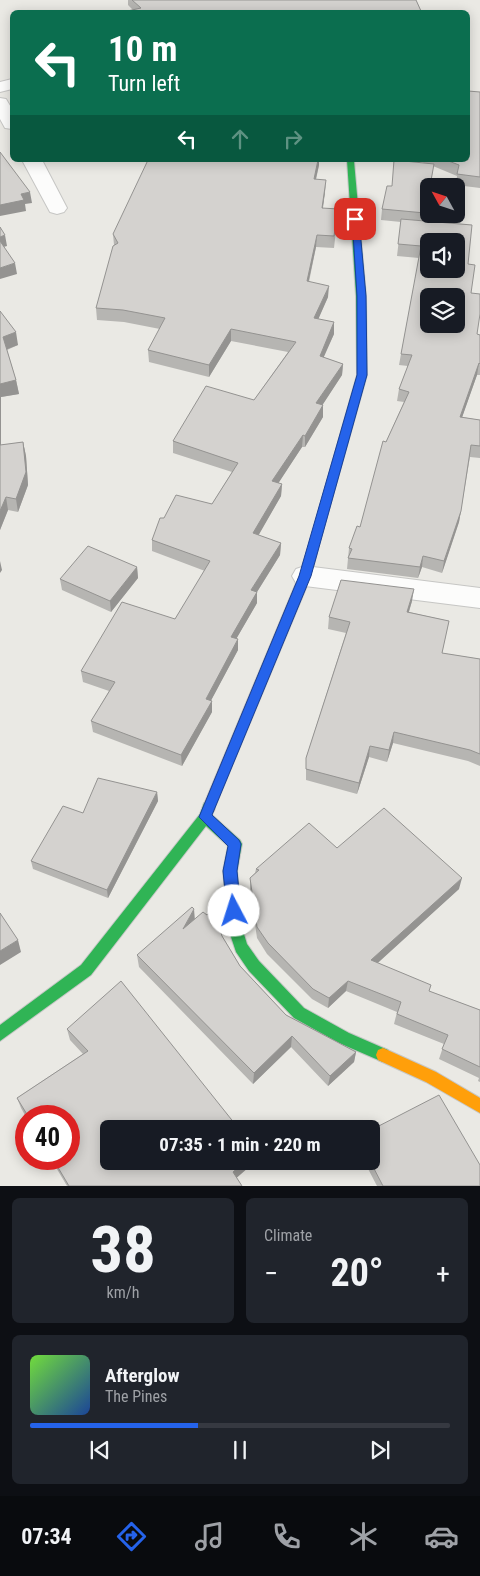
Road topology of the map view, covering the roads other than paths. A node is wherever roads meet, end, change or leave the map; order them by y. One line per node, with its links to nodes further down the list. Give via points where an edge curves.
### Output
1 (0, 103): 2 (street)
2 (10, 120)
3 (33, 162): 5 (street)
4 (350, 162): 6 (street, via 361,296 362,375)
5 (58, 208)
6 (305, 576): 7 (street); 8 (street)
7 (480, 598)
8 (205, 817): 9 (street, via 86,970); 10 (street, via 235,844 230,871 236,930 241,946 254,966 299,1013 344,1038 431,1077)
9 (0, 1034)
10 (480, 1106)

